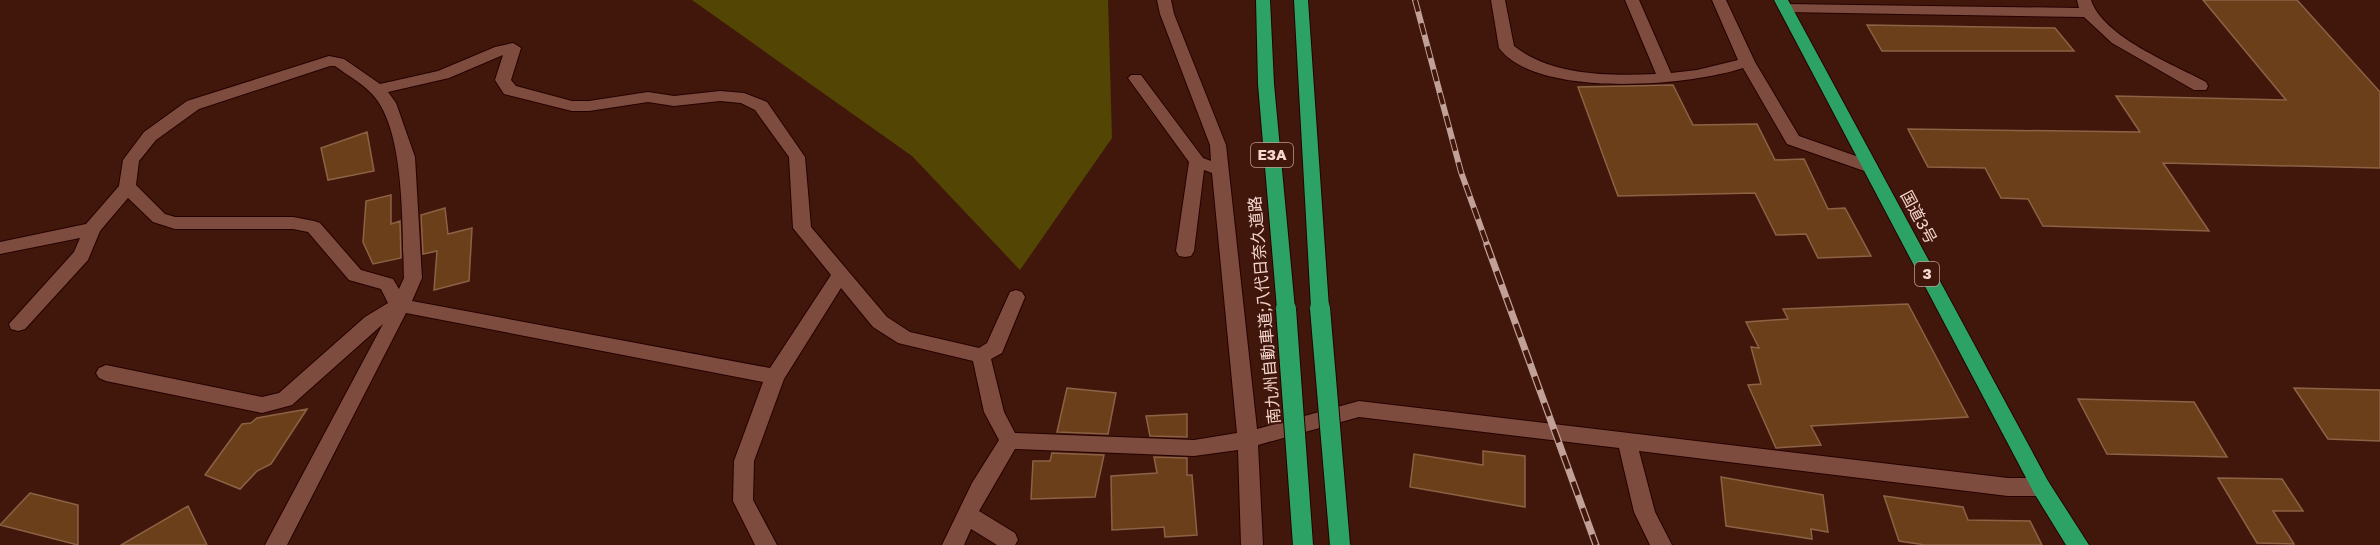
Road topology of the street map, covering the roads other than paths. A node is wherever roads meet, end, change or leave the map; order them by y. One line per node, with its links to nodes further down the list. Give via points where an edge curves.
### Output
1 (1164, 0): 16 (street, via 1218,145)
2 (1263, 0): 38 (highway, 南九州自動車道;八代日奈久道路 / E3A, bridge, via 1266,84)
3 (1300, 0): 39 (highway, E3A, bridge)
4 (1498, 0): 11 (street, via 1507,48 1531,66 1610,79)
5 (1632, 0): 11 (street)
6 (1719, 0): 9 (street)
7 (1783, 4): 8 (street); 15 (highway, 国道3号 / 3)
8 (2086, 7): 12 (street, via 2117,40)
9 (1747, 62): 11 (street, via 1724,71); 15 (street, via 1793,140)
10 (1136, 78): 14 (street)
11 (1665, 78)
12 (2200, 86)
13 (377, 88): 17 (street, via 339,62 328,62 194,105 150,136 131,160); 21 (street, via 425,82 502,49 513,48 503,80 510,90 572,106 648,97 674,101 720,96 744,98 761,106 797,157 802,228); 23 (street, via 388,103 407,157 413,278)
14 (1197, 162): 16 (street); 20 (street)
15 (1870, 167): 31 (highway, 国道3号 / 3)
16 (1221, 170): 28 (street)
17 (128, 186): 18 (street); 23 (street, via 159,218 175,223 293,223 314,227 355,275 387,284)
18 (92, 229): 19 (street); 24 (street, via 82,255)
19 (0, 248)
20 (1185, 251)
21 (840, 275): 25 (street, via 880,322 905,338); 27 (street)
22 (1016, 297): 25 (street, via 995,348)
23 (399, 305): 26 (street, via 372,322 285,399 262,405); 27 (street); 34 (street)
24 (18, 324)
25 (981, 356): 29 (street, via 994,412)
26 (106, 373)
27 (775, 377): 35 (street, via 744,461 743,501)
28 (1248, 440): 29 (street, via 1194,448); 30 (street, via 1359,409); 37 (street)
29 (1009, 441): 32 (street)
30 (1627, 442): 31 (street, via 2008,488); 40 (street, via 1645,512)
31 (2041, 487): 41 (highway, 国道3号 / 3)
32 (967, 515): 33 (street); 36 (street)
33 (1007, 540)
34 (276, 545)
35 (766, 545)
36 (953, 545)
37 (1252, 545)
38 (1303, 545)
39 (1340, 545)
40 (1661, 545)
41 (2078, 545)

